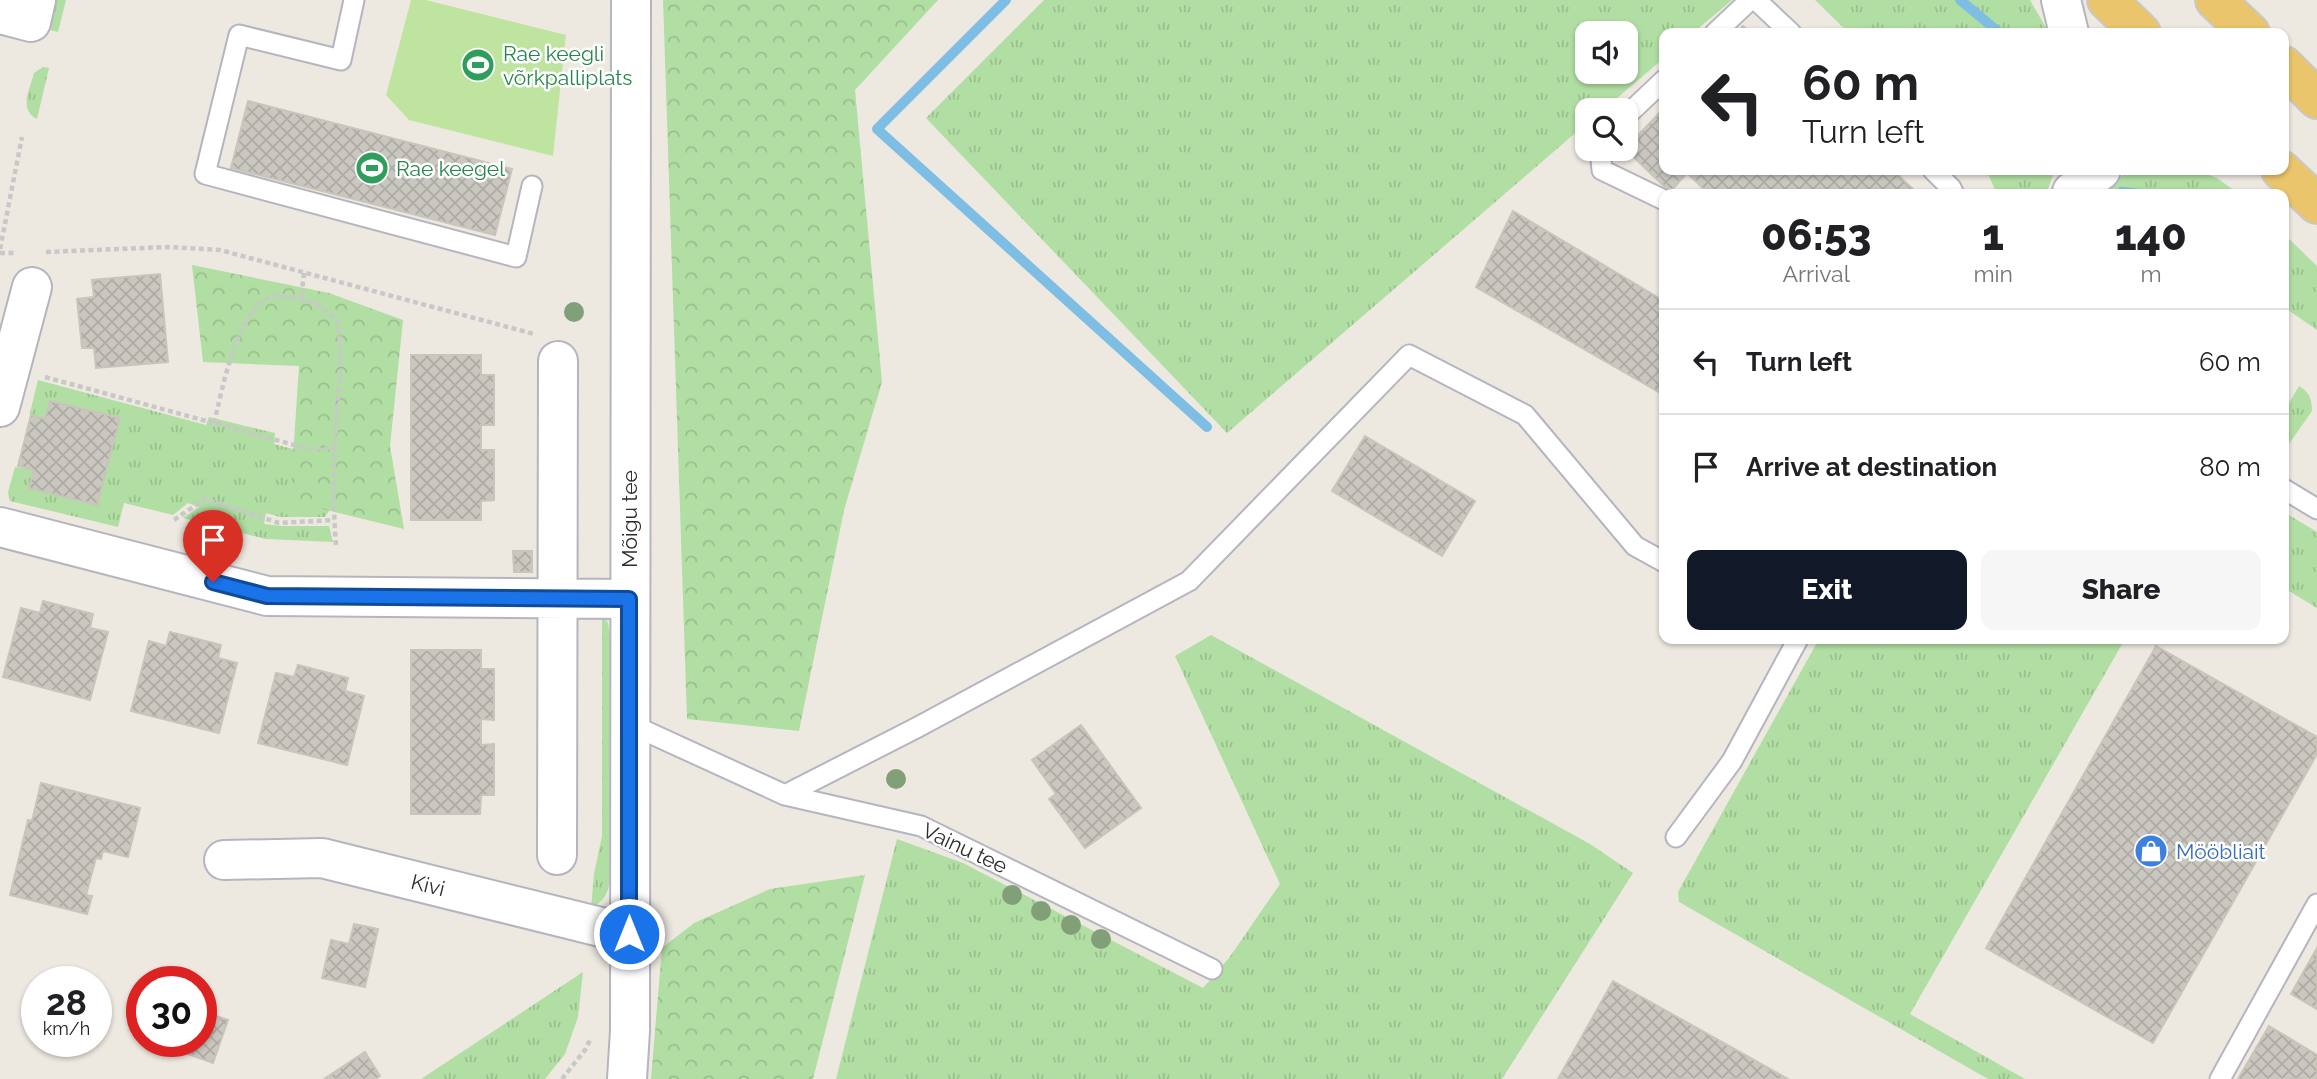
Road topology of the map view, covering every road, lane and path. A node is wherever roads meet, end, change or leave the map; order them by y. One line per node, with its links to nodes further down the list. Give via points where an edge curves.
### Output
1 (36, 0): 9 (street, via 31,22)
2 (354, 0): 23 (lane, via 341,61 239,35 205,174 516,257)
3 (631, 0): 45 (street, Mõigu tee)
4 (1750, 0): 10 (lane)
5 (1756, 0): 11 (lane)
6 (2061, 0): 12 (street)
7 (2107, 0): 13 (highway)
8 (2215, 0): 14 (highway)
9 (0, 15)
10 (1720, 28)
11 (1785, 28)
12 (2068, 28)
13 (2136, 28)
14 (2245, 28)
15 (2289, 71): 17 (highway)
16 (1659, 85): 18 (lane)
17 (2317, 99)
18 (1638, 105)
19 (22, 137): 27 (path)
20 (1601, 161): 25 (lane, via 1602,170)
21 (1938, 175): 24 (lane)
22 (2283, 175): 26 (highway)
23 (532, 186)
24 (1952, 189)
25 (1659, 198)
26 (2317, 204)
27 (0, 251): 29 (path)
28 (45, 252): 30 (path, via 168,247 220,250)
29 (25, 270): 34 (street)
30 (304, 273): 31 (path); 32 (path)
31 (302, 299): 35 (path, via 268,299 247,321 233,350); 36 (path, via 337,320 342,344)
32 (550, 349): 44 (street)
33 (34, 374): 35 (path)
34 (0, 407)
35 (214, 422): 36 (path, via 309,449)
36 (335, 448): 40 (path)
37 (2289, 492): 38 (lane)
38 (2317, 509)
39 (174, 520): 40 (path, via 205,499 279,523)
40 (334, 520): 42 (path)
41 (0, 527): 44 (street, via 267,596)
42 (337, 546)
43 (1659, 559): 48 (lane, via 1635,546 1525,415 1409,355 1189,581)
44 (559, 598): 45 (street); 50 (street)
45 (629, 599): 47 (street, Mõigu tee)
46 (1795, 644): 49 (lane, via 1732,761)
47 (630, 724): 48 (lane, Vainu tee); 53 (street, Mõigu tee)
48 (785, 796): 54 (lane, Vainu tee, via 921,826)
49 (1676, 836)
50 (557, 855)
51 (224, 860): 53 (street, Kivi, via 322,858)
52 (2317, 904): 56 (lane)
53 (629, 934): 55 (street, Mõigu tee)
54 (1212, 970)
55 (626, 1079)
56 (2220, 1079)

